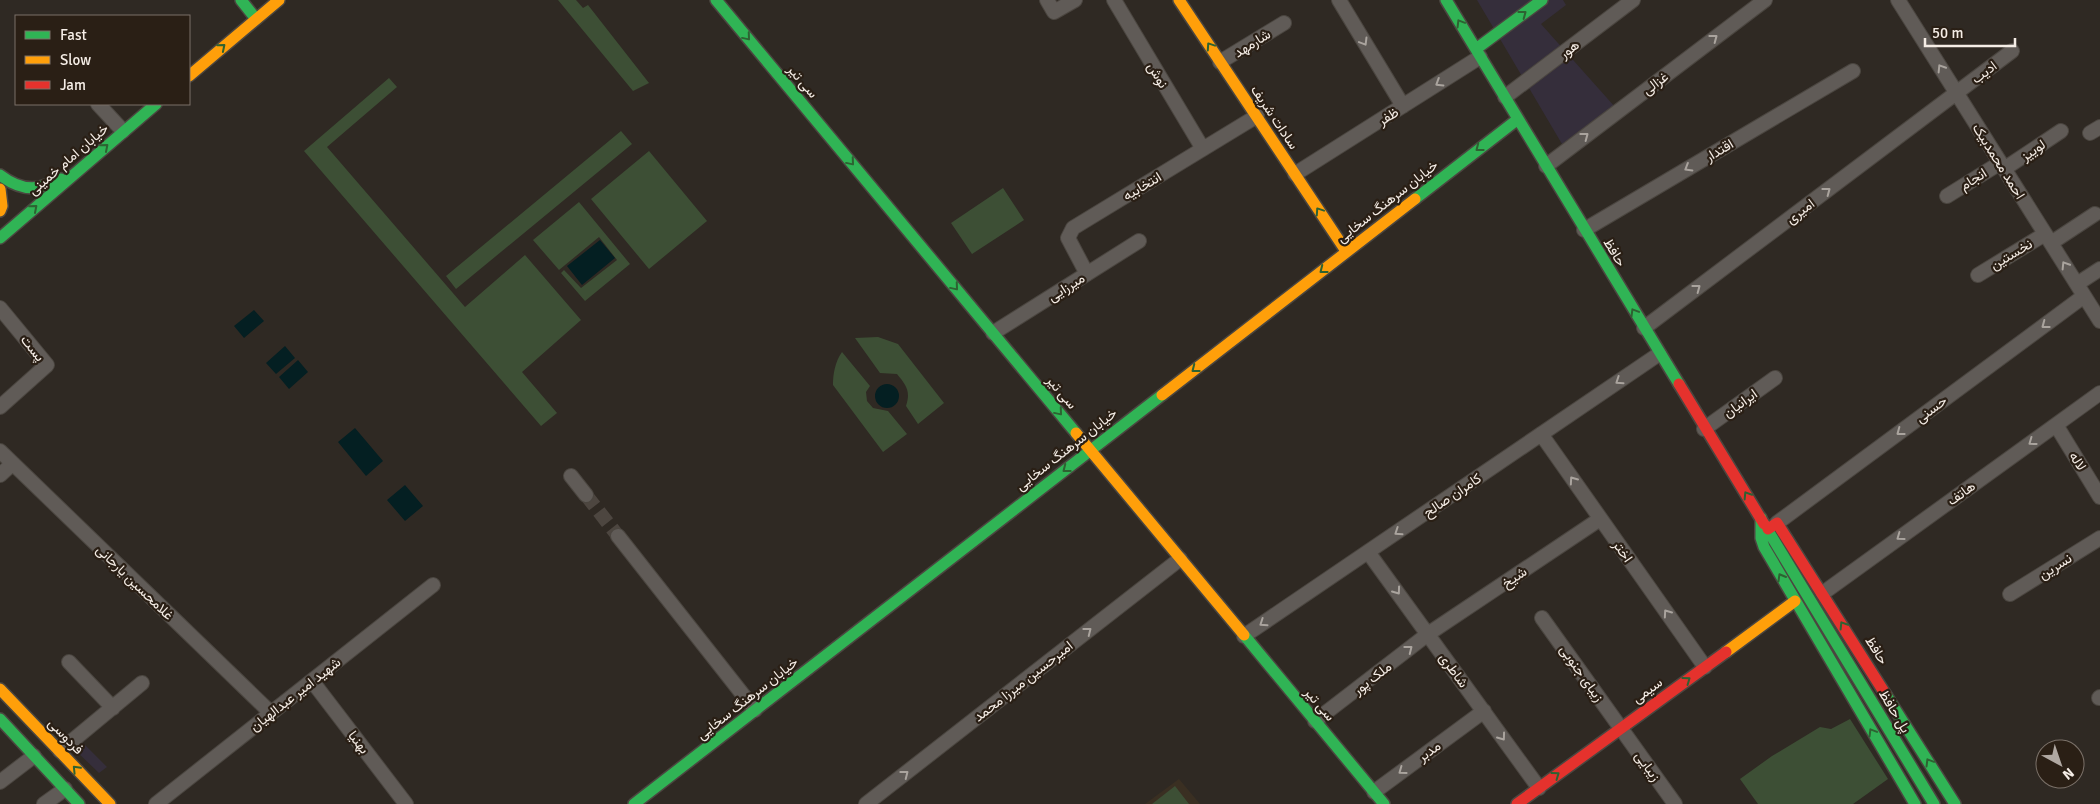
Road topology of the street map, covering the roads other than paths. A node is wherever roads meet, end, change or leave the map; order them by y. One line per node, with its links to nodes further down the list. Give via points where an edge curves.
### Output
1 (241, 0): 15 (main road)
2 (252, 0): 15 (main road)
3 (279, 0): 15 (main road)
4 (716, 0): 53 (main road, سی تیر, one-way to 53)
5 (1047, 0): 6 (street, via 1054,12)
6 (1075, 0)
7 (1114, 0): 31 (street, نوش)
8 (1179, 0): 19 (main road, سادات شریف, one-way to 8)
9 (1339, 0): 26 (street, one-way to 26)
10 (1446, 0): 18 (main road, حافظ, one-way to 10)
11 (1542, 0): 18 (main road, one-way to 11)
12 (1634, 0): 23 (street, هور)
13 (1765, 0): 32 (street, غزالی, one-way to 13)
14 (1898, 0): 22 (street, احمد محمدبیک, one-way to 14)
15 (259, 16): 21 (main road, one-way to 15)
16 (1284, 23): 19 (street, شارمهد)
17 (2012, 51): 22 (street, ادیب)
18 (1478, 53): 23 (main road, حافظ); 26 (street, ظفر, one-way to 26)
19 (1220, 62): 27 (main road, سادات شریف)
20 (1853, 71): 41 (street, اقتدار, one-way to 41)
21 (190, 75)
22 (1956, 93): 33 (street, احمد محمدبیک); 52 (street, امیری, one-way to 22)
23 (1505, 97): 28 (main road, حافظ)
24 (99, 105): 30 (street)
25 (155, 105): 30 (main road, خیابان امام خمینی)
26 (1403, 106): 34 (street, ظفر)
27 (1256, 116): 31 (street, انتخابیه); 34 (main road, سادات شریف)
28 (1518, 119): 32 (main road, حافظ); 45 (main road, خیابان سرهنگ سخایی, one-way to 45)
29 (2062, 131): 33 (street, لوییز)
30 (123, 132): 36 (main road, خیابان امام خمینی, one-way to 30)
31 (1203, 149): 47 (street, انتخابیه, via 1073,228 1068,238)
32 (1546, 166): 41 (main road, حافظ)
33 (2002, 166): 38 (street, انجام); 43 (street, احمد محمدبیک)
34 (1295, 174): 45 (main road, سادات شریف, one-way to 34)
35 (0, 175): 36 (main road, via 12,184 26,188)
36 (68, 179): 42 (main road, خیابان امام خمینی, one-way to 36)
37 (0, 189): 39 (main road)
38 (1946, 196)
39 (0, 211)
40 (2095, 214): 43 (street, نخستین)
41 (1584, 230): 52 (main road, حافظ, one-way to 41)
42 (0, 238)
43 (2048, 238): 48 (street, نخستین); 49 (street, احمد محمدبیک, one-way to 43)
44 (1139, 241): 47 (street, میرزایی)
45 (1346, 251): 61 (main road, خیابان سرهنگ سخایی, one-way to 61)
46 (2100, 269): 49 (street, حسنی)
47 (1087, 274): 53 (street, میرزایی)
48 (1978, 275)
49 (2080, 290): 51 (street, احمد محمدبیک); 70 (street, حسنی, one-way to 70)
50 (0, 308): 57 (street, پست, via 47,365)
51 (2100, 321)
52 (1644, 328): 54 (main road, حافظ)
53 (993, 333): 61 (main road, سی تیر, one-way to 61)
54 (1659, 354): 59 (main road, حافظ); 60 (street, کامران صالح, one-way to 60)
55 (1776, 378): 59 (street, ایرانیان)
56 (2100, 392): 58 (street, هاتف)
57 (0, 407)
58 (2056, 425): 67 (street, لاله); 77 (street, هاتف, one-way to 77)
59 (1704, 429): 68 (main road, حافظ, one-way to 59)
60 (1541, 434): 69 (street, اختر, one-way to 60); 73 (street, کامران صالح, one-way to 73)
61 (1090, 450): 74 (main road, سی تیر); 89 (main road, خیابان سرهنگ سخایی, one-way to 89)
62 (0, 451): 63 (street, غلامحسین یارجانی)
63 (12, 464): 64 (street); 91 (street, غلامحسین یارجانی)
64 (0, 475)
65 (571, 476): 66 (street)
66 (586, 495)
67 (2100, 497)
68 (1761, 517): 70 (main road, حافظ); 79 (main road, one-way to 68, via 1764,547)
69 (1600, 519): 81 (street, شیخ); 84 (street, اختر, one-way to 69)
70 (1773, 526): 75 (main road, حافظ); 77 (main road, حافظ)
71 (618, 536): 89 (street)
72 (2100, 538): 78 (street, نسرین)
73 (1368, 552): 81 (street, شاطری, one-way to 81); 82 (street, کامران صالح, one-way to 82)
74 (1180, 559): 82 (main road, سی تیر); 101 (street, امیرحسین میرزا محمد, one-way to 74)
75 (1799, 582): 112 (main road, پل حافظ)
76 (433, 585): 85 (street, شهید امیر عبدالهیان)
77 (1823, 593): 113 (main road, حافظ, one-way to 77)
78 (2010, 594)
79 (1795, 601): 84 (main road, سیمی); 102 (main road, one-way to 79)
80 (1542, 618): 94 (street, زیبای جنوبی)
81 (1428, 634): 90 (street, شاطری); 93 (street, ملک پور, one-way to 81)
82 (1244, 636): 93 (main road, سی تیر)
83 (69, 662): 88 (street)
84 (1705, 667): 94 (main road, سیمی, one-way to 84)
85 (312, 681): 91 (street, شهید امیر عبدالهیان); 107 (street, بهنیا)
86 (142, 684): 88 (street)
87 (0, 689): 95 (main road, فردوسی)
88 (113, 708): 95 (street)
89 (755, 710): 108 (main road, خیابان سرهنگ سخایی)
90 (1484, 711): 98 (street, شاطری, one-way to 98); 100 (street, مدبر, one-way to 100)
91 (271, 713): 106 (street, شهید امیر عبدالهیان)
92 (0, 720): 96 (main road)
93 (1315, 721): 100 (main road, سی تیر)
94 (1621, 728): 98 (main road, سیمی, one-way to 94); 111 (street, زیبایی)
95 (60, 752): 105 (main road, فردوسی, one-way to 95)
96 (34, 756): 97 (street); 99 (main road)
97 (0, 782)
98 (1539, 788): 110 (main road, سیمی)
99 (65, 789): 103 (street); 104 (main road)
100 (1374, 792): 109 (main road, سی تیر)
101 (876, 801)
102 (1913, 803)
103 (44, 804)
104 (79, 804)
105 (110, 804)
106 (156, 804)
107 (406, 804)
108 (634, 804)
109 (1384, 804)
110 (1517, 804)
111 (1675, 804)
112 (1934, 804)
113 (1955, 804)

